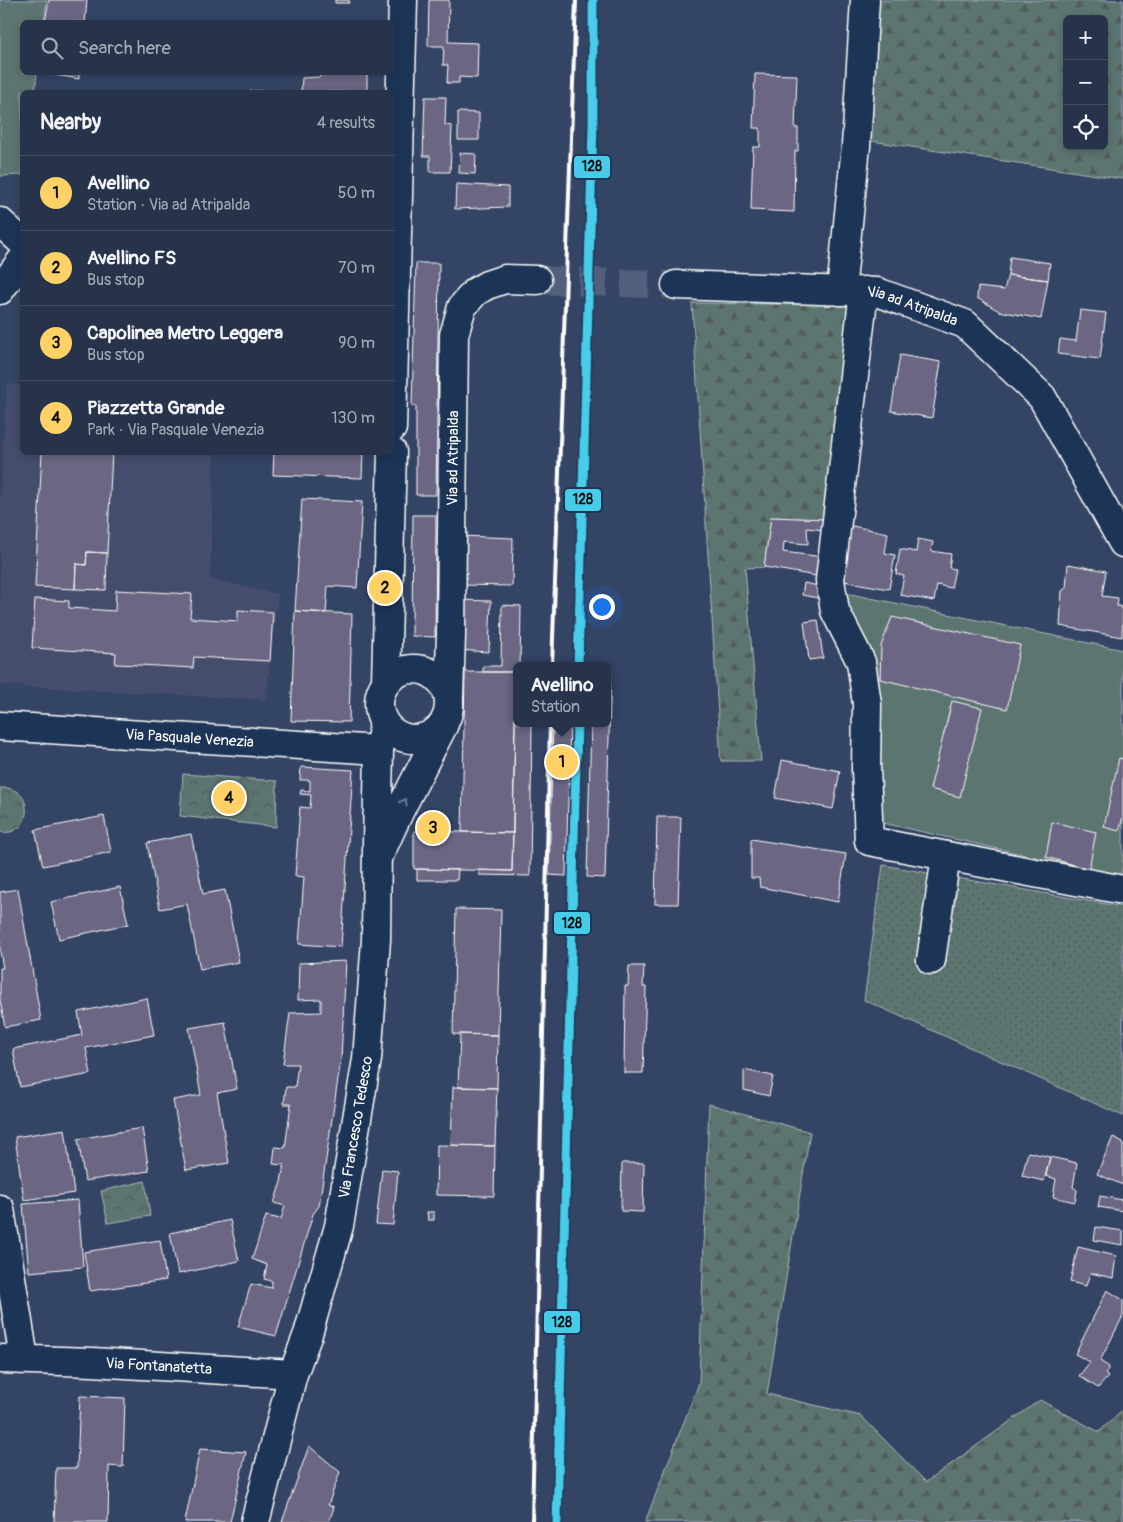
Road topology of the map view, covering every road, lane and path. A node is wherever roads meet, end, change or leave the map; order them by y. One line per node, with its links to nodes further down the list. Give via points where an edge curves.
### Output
1 (403, 0): 3 (street)
2 (865, 0): 10 (street, via 856,146)
3 (395, 172)
4 (0, 222): 5 (street)
5 (20, 240)
6 (20, 263): 9 (street)
7 (538, 280): 13 (street, Via ad Atripalda, via 504,279 475,292 462,307 454,335)
8 (676, 285): 10 (street, Via ad Atripalda)
9 (0, 290)
10 (853, 291): 12 (street, Via ad Atripalda, via 877,292 965,324 1042,397); 19 (street, via 830,580 835,611 861,662 868,704 869,841)
11 (392, 455): 14 (street, via 388,633)
12 (1123, 543)
13 (451, 635): 14 (street, via 442,658); 15 (street, Via ad Atripalda)
14 (406, 674): 15 (street, via 436,675 444,684); 16 (street, via 381,691 378,702)
15 (447, 709): 16 (street, via 438,731 427,737 403,738); 20 (street, one-way to 15)
16 (384, 723): 18 (street, Via Francesco Tedesco)
17 (0, 726): 18 (street, Via Pasquale Venezia)
18 (379, 750): 20 (street, Via Francesco Tedesco)
19 (946, 856): 21 (street); 22 (street)
20 (377, 862): 25 (street, Via Francesco Tedesco, via 376,940 367,1060 339,1226)
21 (1123, 890)
22 (931, 960)
23 (0, 1209): 24 (street, Via Fontanatetta)
24 (12, 1359): 25 (street, Via Fontanatetta)
25 (293, 1374): 26 (street, Via Francesco Tedesco)
26 (255, 1522)

